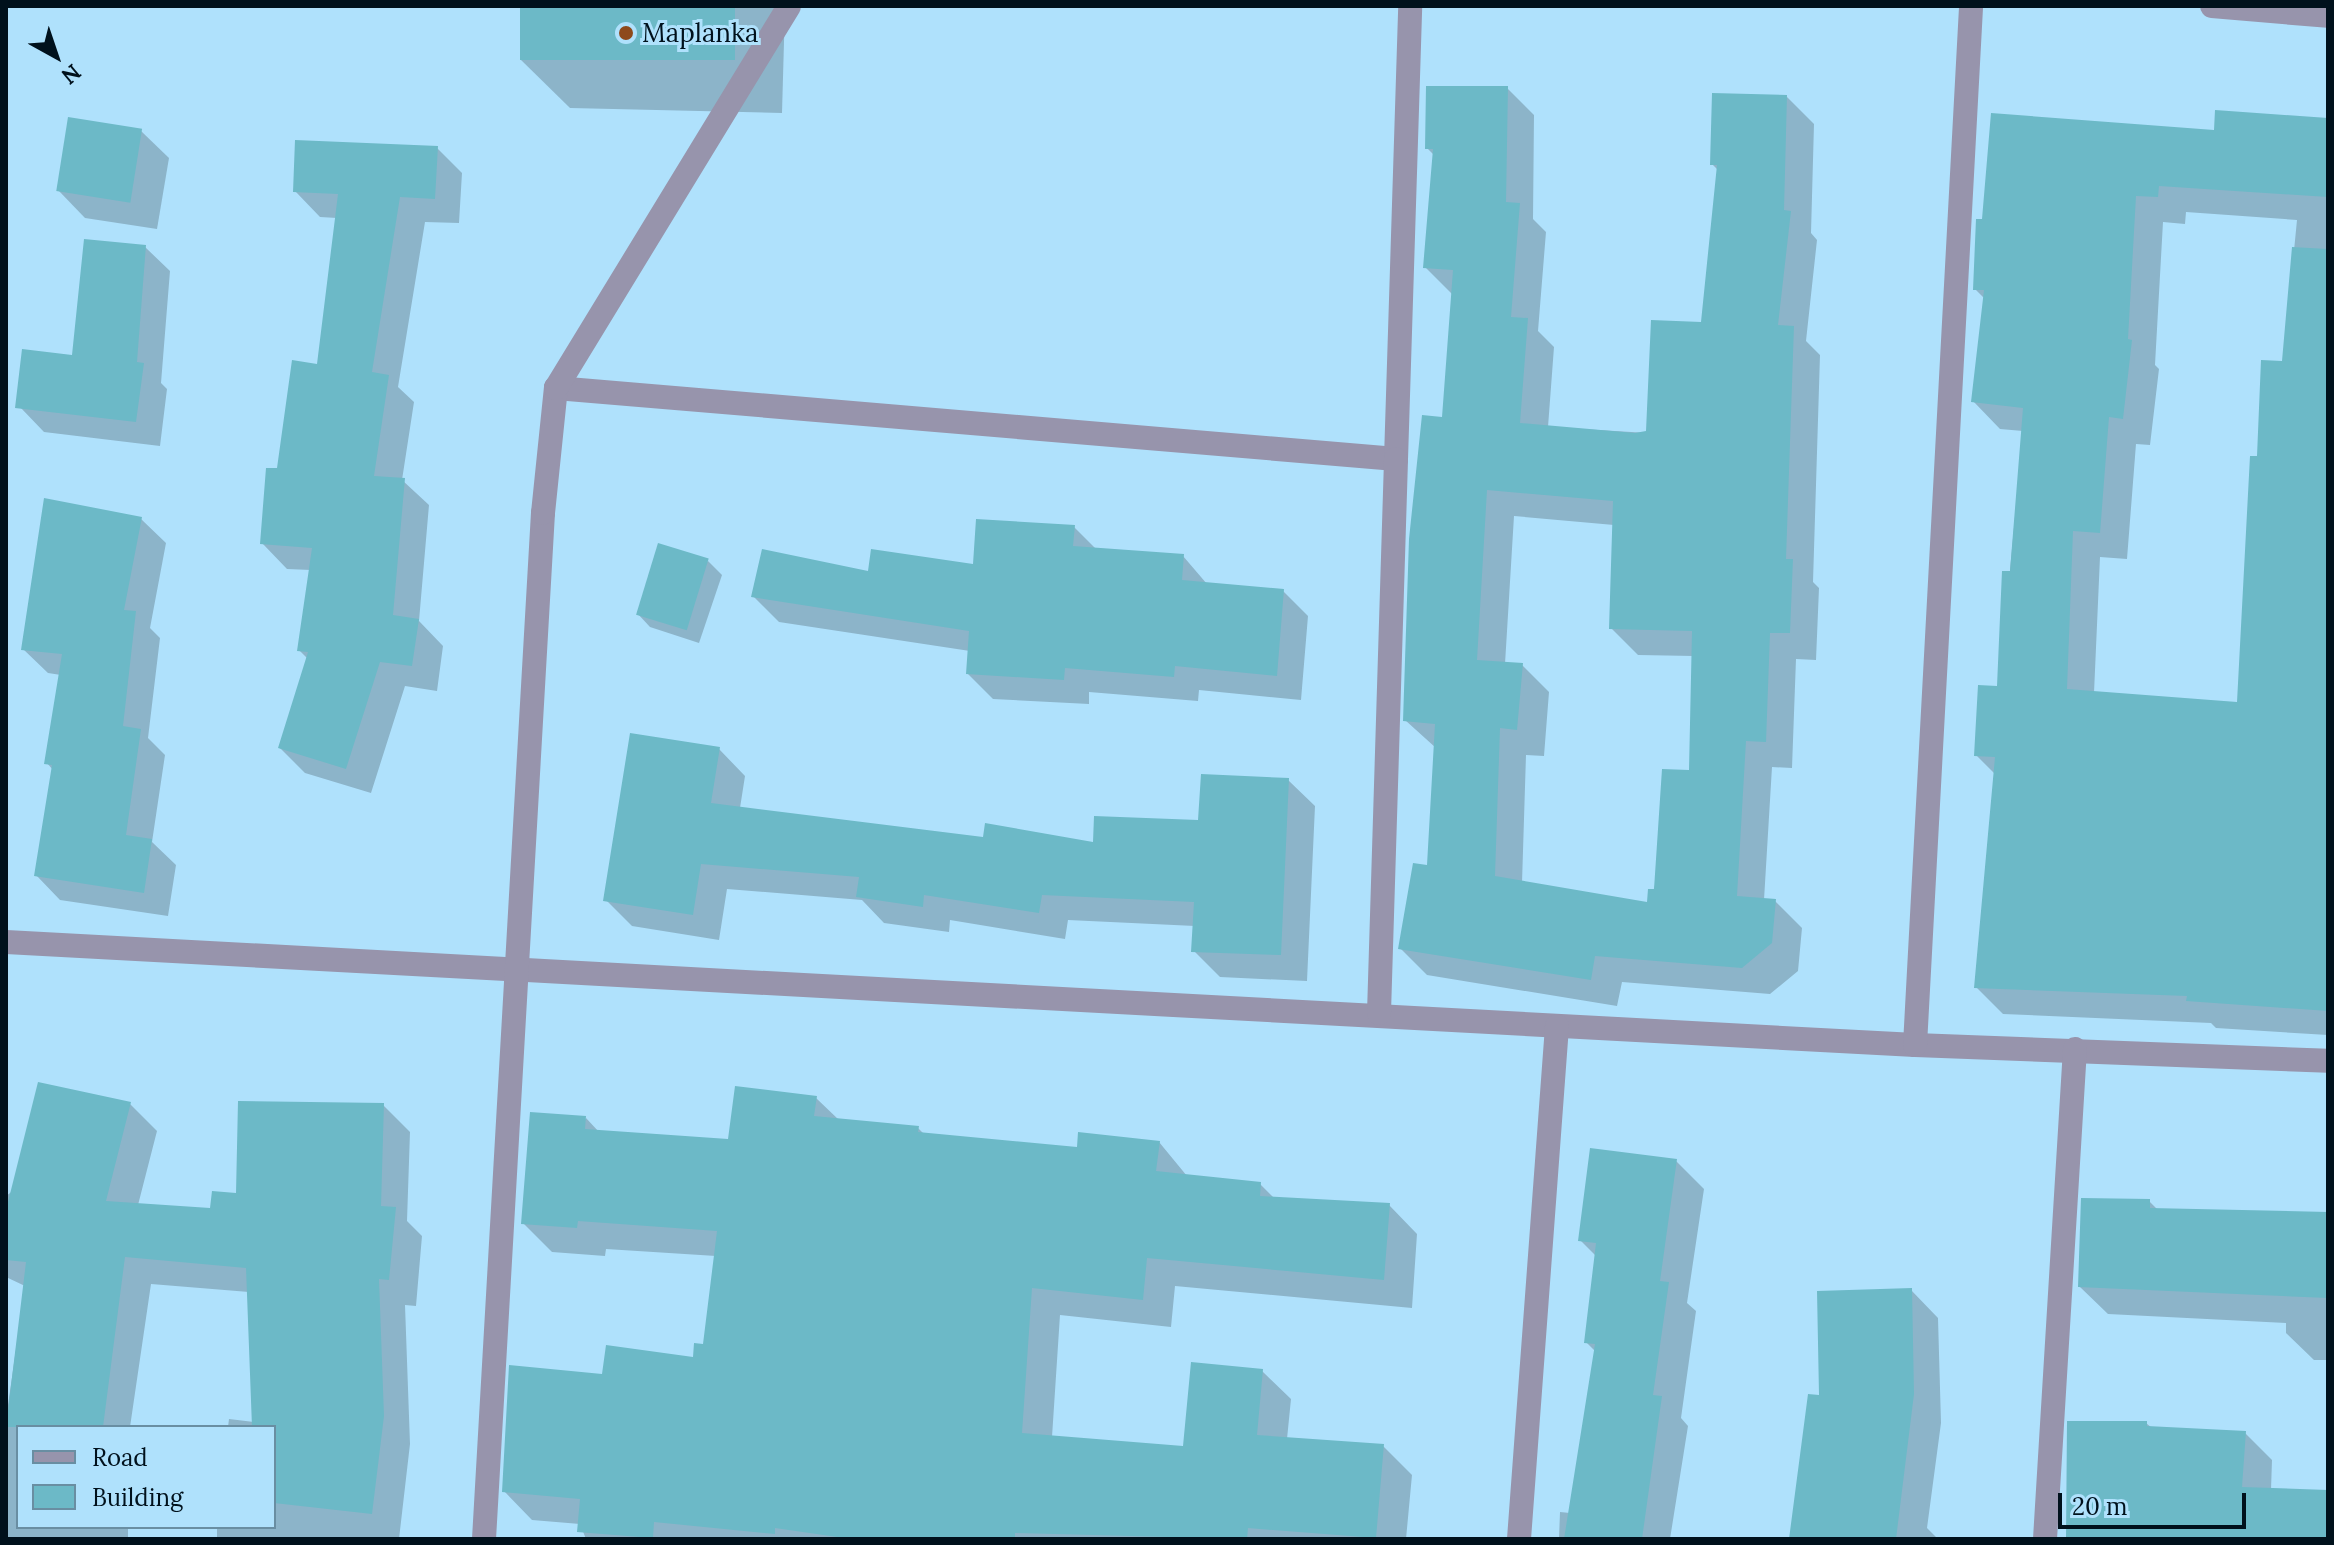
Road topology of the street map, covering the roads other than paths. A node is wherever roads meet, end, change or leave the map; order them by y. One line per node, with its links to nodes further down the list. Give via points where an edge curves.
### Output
1 (789, 6): 6 (street)
2 (1410, 6): 7 (street)
3 (1971, 6): 12 (street)
4 (2212, 6): 5 (street)
5 (2328, 16)
6 (556, 388): 7 (street); 9 (street, via 543,513)
7 (1396, 459): 10 (street)
8 (6, 942): 9 (street)
9 (519, 970): 10 (street); 15 (street)
10 (1379, 1013): 11 (street)
11 (1557, 1026): 12 (street); 16 (street)
12 (1915, 1045): 13 (street)
13 (2075, 1049): 14 (street); 17 (street)
14 (2328, 1061)
15 (484, 1539)
16 (1519, 1539)
17 (2045, 1539)

